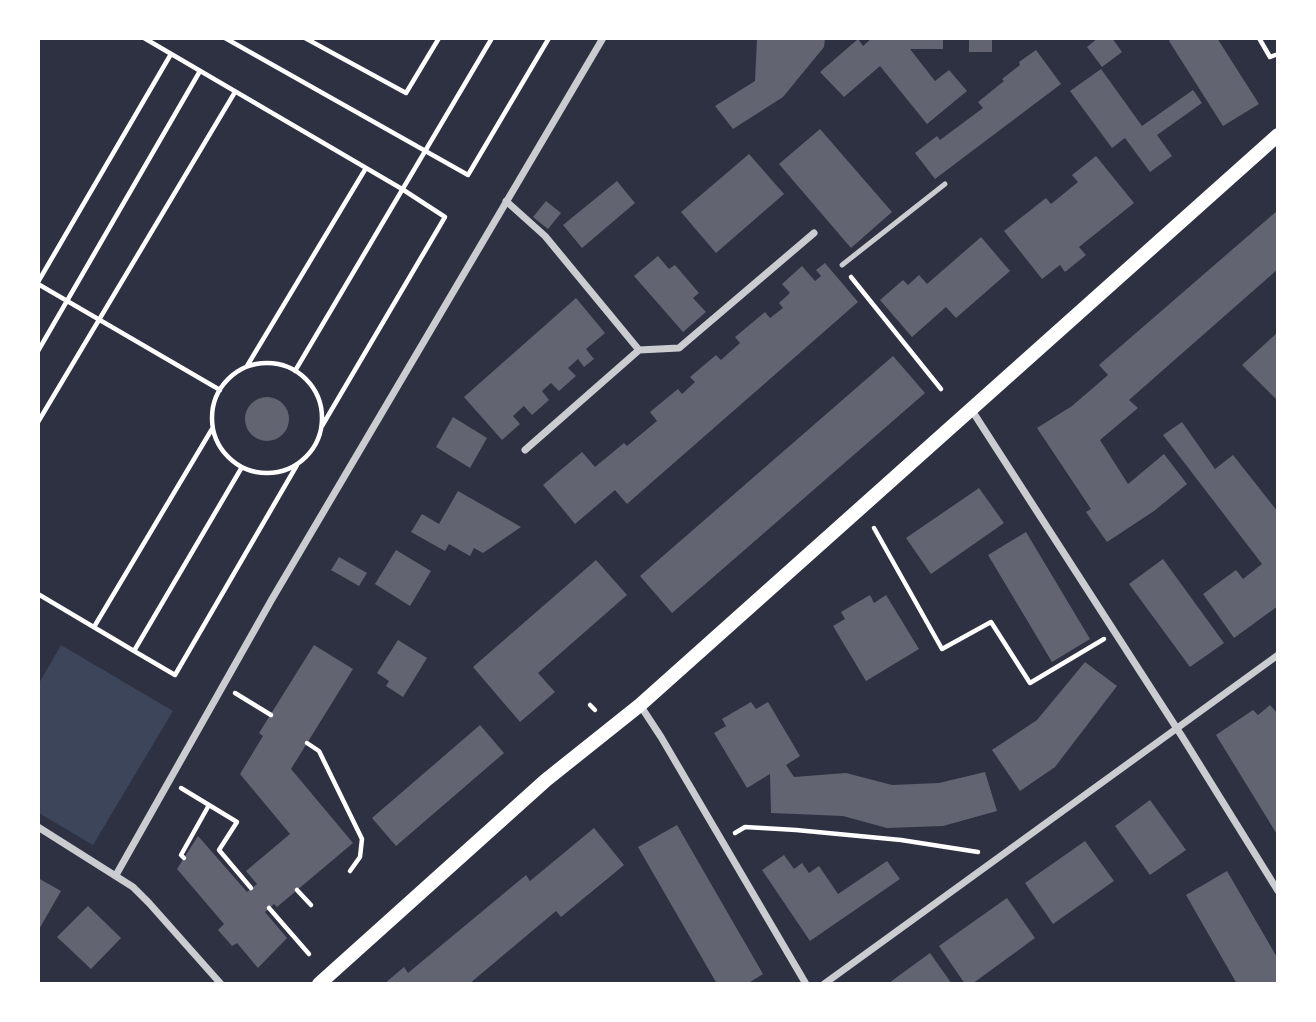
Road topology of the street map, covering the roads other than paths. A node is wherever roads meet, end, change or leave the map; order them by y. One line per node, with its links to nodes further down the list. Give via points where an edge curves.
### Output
1 (603, 38): 4 (street)
2 (1278, 135): 8 (main road)
3 (945, 184): 6 (lane)
4 (506, 201): 7 (street, via 545,236); 14 (street, via 279,586)
5 (814, 233): 7 (street, via 679,348)
6 (842, 265)
7 (639, 350): 9 (street)
8 (971, 409): 11 (main road); 12 (street)
9 (525, 450)
10 (1278, 655): 12 (street)
11 (640, 705): 17 (main road, via 545,780); 18 (street)
12 (1176, 728): 15 (street); 19 (street)
13 (38, 827): 14 (street)
14 (116, 876): 16 (street, via 149,902)
15 (1278, 891)
16 (221, 984)
17 (318, 984)
18 (806, 984)
19 (824, 984)

